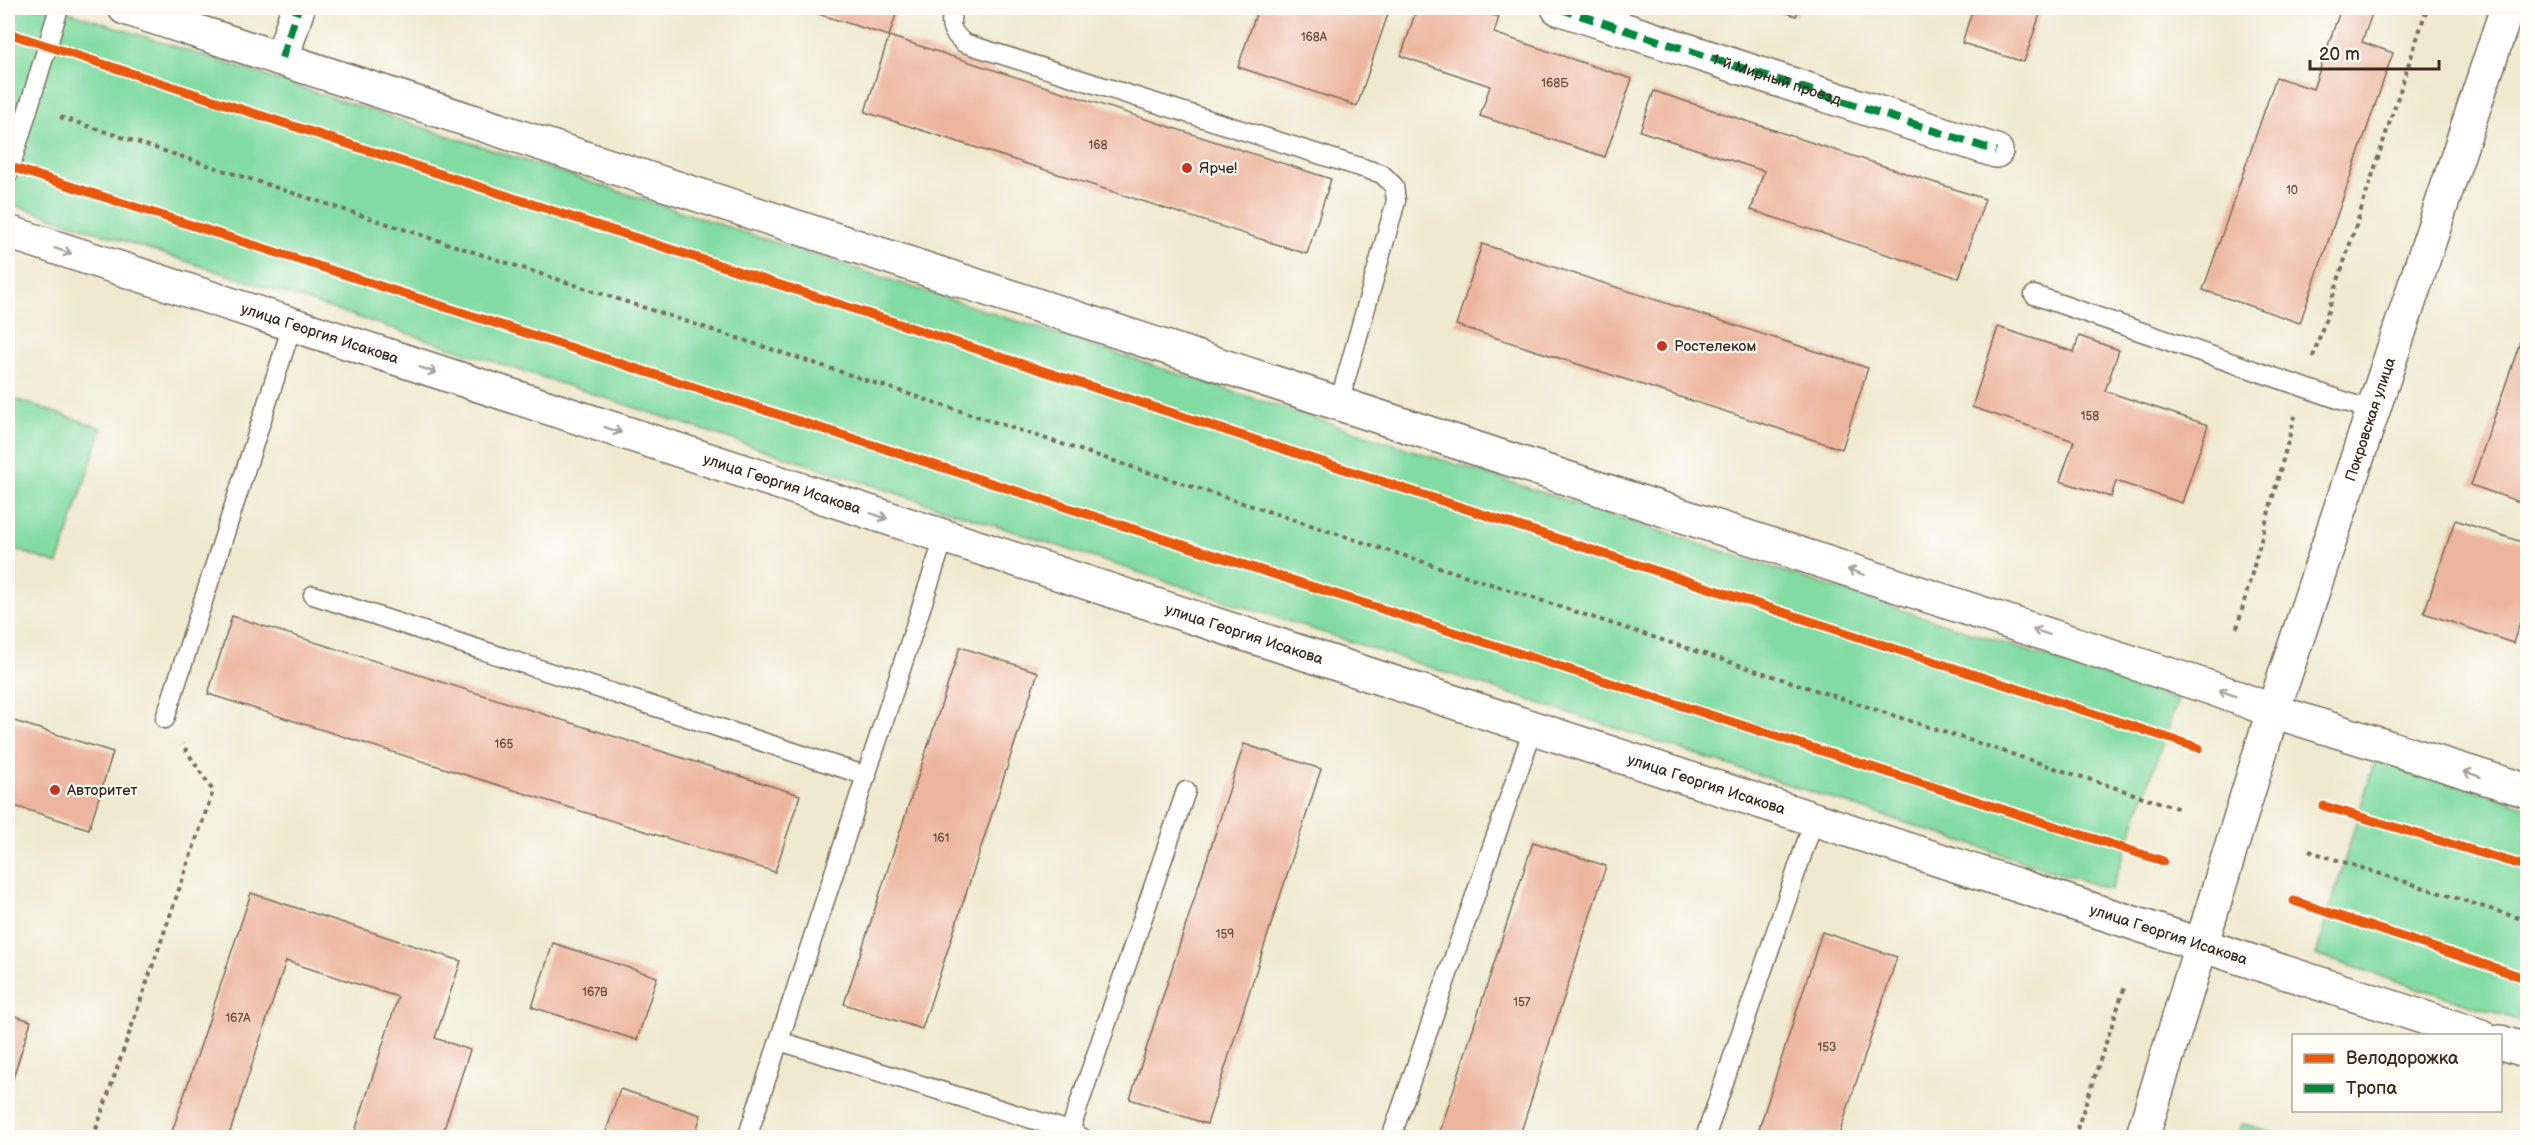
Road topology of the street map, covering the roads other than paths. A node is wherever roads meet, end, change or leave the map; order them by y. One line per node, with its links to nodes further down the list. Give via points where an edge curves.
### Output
1 (59, 8): 9 (lane)
2 (125, 8): 7 (street)
3 (298, 8): 7 (street)
4 (953, 8): 13 (lane, via 949,25 964,42 1382,174 1394,186 1396,201)
5 (1558, 8): 8 (street, 1-й Мирный проезд)
6 (2506, 8): 14 (street, Покровская улица)
7 (282, 58): 13 (street)
8 (1996, 151)
9 (8, 175)
10 (8, 232): 12 (street, улица Георгия Исакова, one-way to 12)
11 (2034, 295): 14 (lane)
12 (292, 326): 15 (street, улица Георгия Исакова, one-way to 15); 18 (lane)
13 (1339, 403): 17 (street, one-way to 13)
14 (2373, 411): 17 (street, Покровская улица)
15 (944, 538): 19 (street, улица Георгия Исакова); 20 (lane)
16 (313, 595): 20 (lane)
17 (2273, 711): 22 (street, one-way to 17); 24 (street, Покровская улица)
18 (165, 719)
19 (1533, 729): 23 (street, улица Георгия Исакова); 31 (lane)
20 (867, 776): 26 (lane)
21 (1186, 791): 29 (lane)
22 (2528, 791)
23 (1814, 820): 24 (street, улица Георгия Исакова); 32 (lane)
24 (2201, 946): 25 (street, улица Георгия Исакова); 33 (street, Покровская улица)
25 (2478, 1034)
26 (779, 1041): 29 (lane); 30 (lane)
27 (2502, 1043): 28 (street)
28 (2528, 1051)
29 (1077, 1134)
30 (747, 1137)
31 (1391, 1137)
32 (1705, 1137)
33 (2142, 1137)

